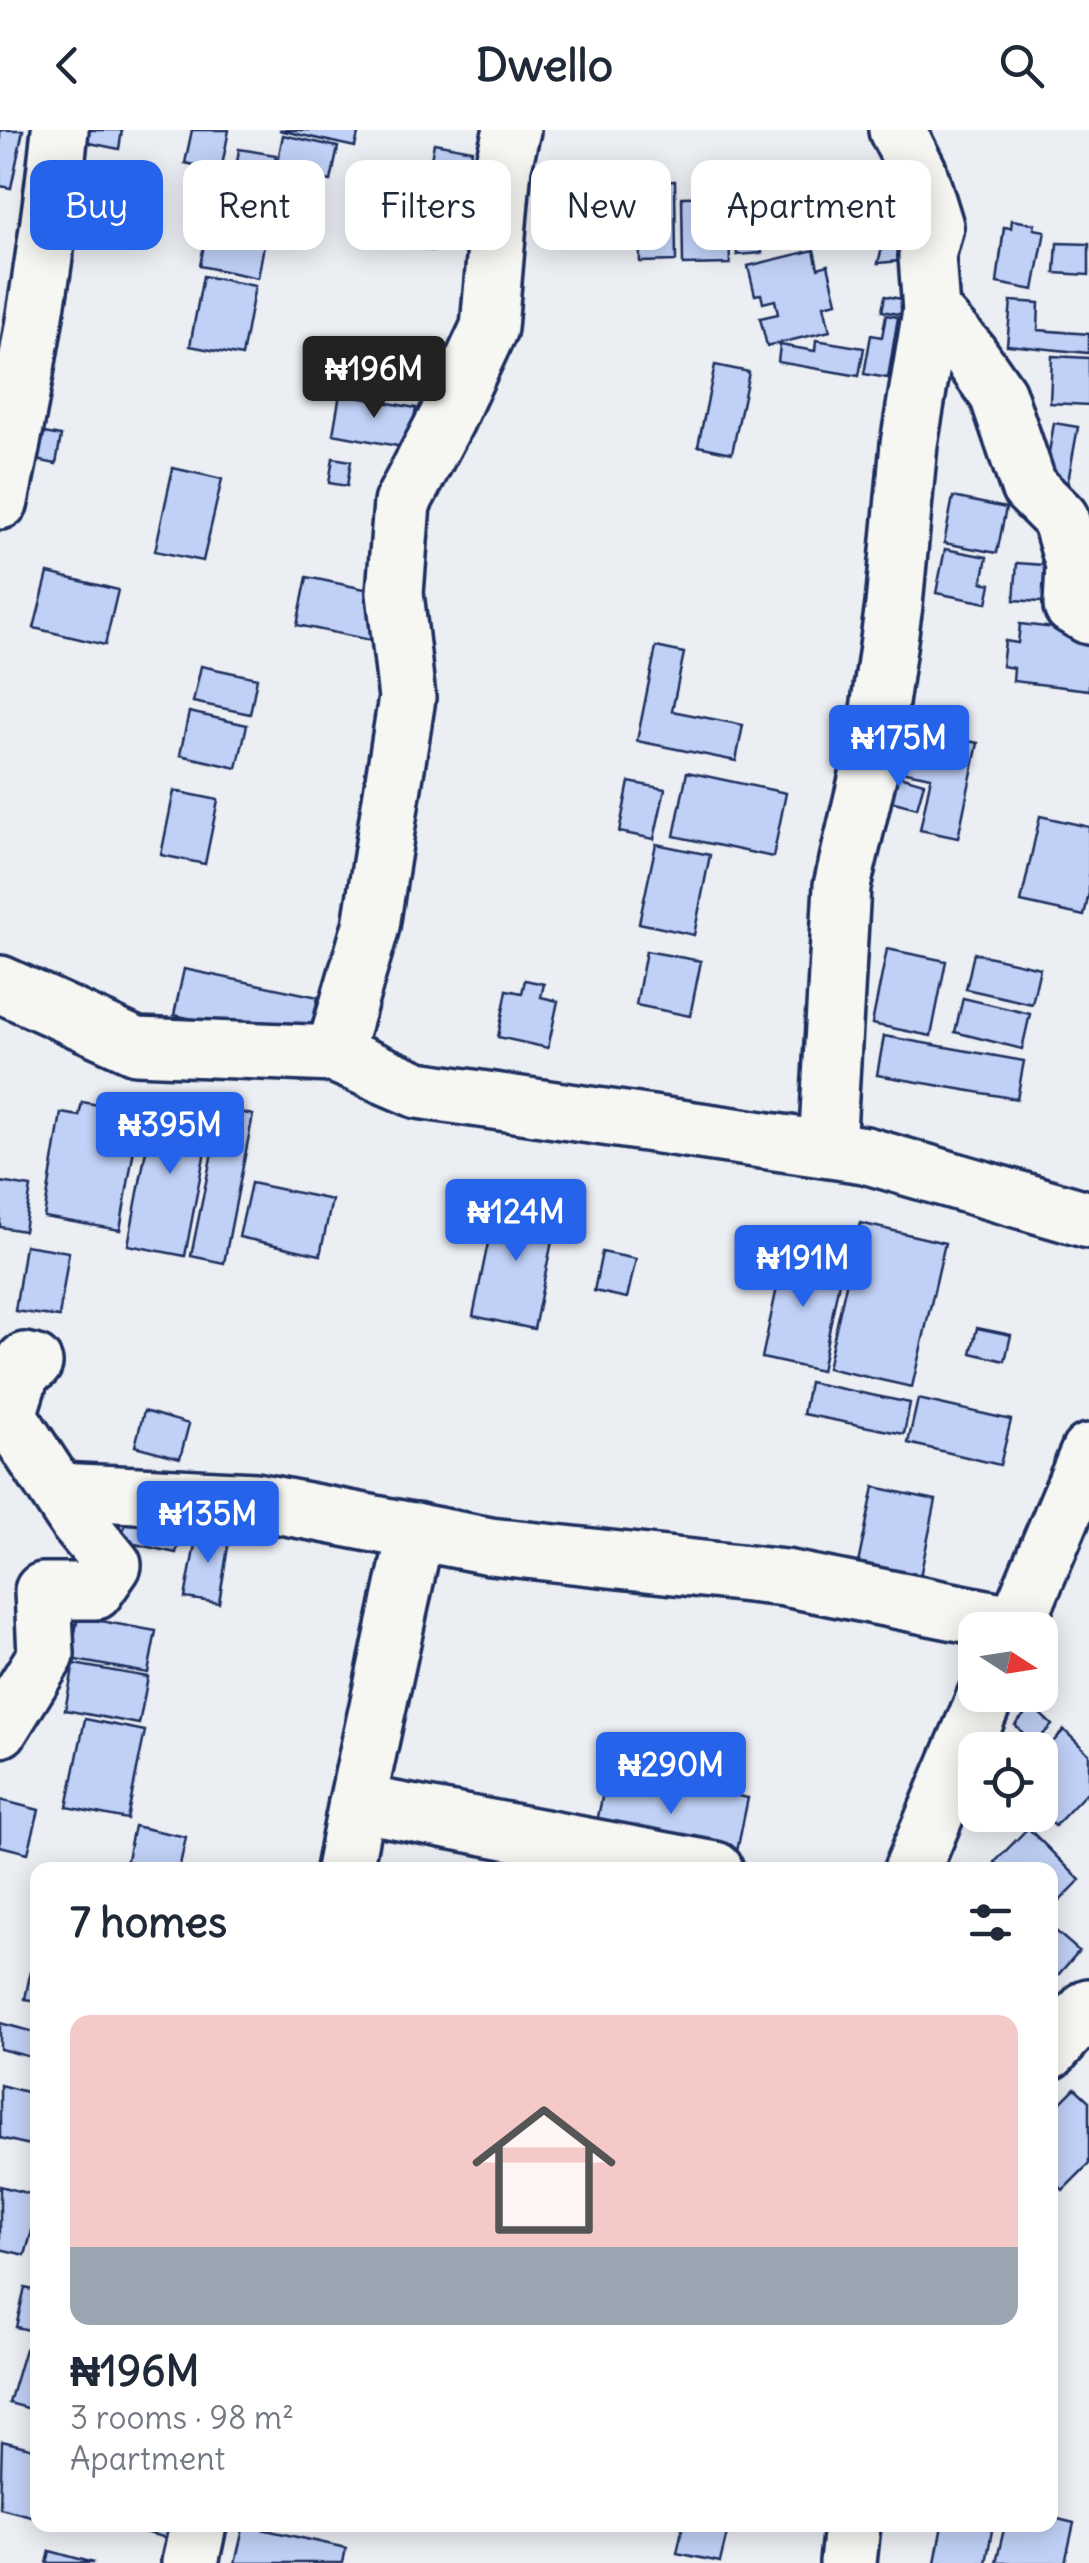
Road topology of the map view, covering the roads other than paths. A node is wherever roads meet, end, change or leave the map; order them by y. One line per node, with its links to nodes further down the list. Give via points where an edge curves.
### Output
1 (60, 130): 5 (street, via 50,224)
2 (512, 130): 9 (street, via 488,328 402,502 395,593 407,698 371,926)
3 (897, 130): 4 (street, via 935,226 927,256)
4 (931, 311): 7 (street, via 998,395 1029,487 1060,518 1074,566 1072,606); 10 (street, via 908,444 872,759 842,886)
5 (8, 419): 6 (street)
6 (0, 501)
7 (1089, 616)
8 (0, 984): 9 (street, via 136,1046)
9 (334, 1054): 10 (street, via 418,1090)
10 (827, 1149): 11 (street)
11 (1089, 1220)
12 (34, 1362): 14 (street, via 26,1361 8,1416)
13 (1089, 1452): 16 (street)
14 (58, 1491): 15 (street, via 255,1501); 19 (street, via 113,1565 95,1591 43,1591 46,1656)
15 (416, 1531): 17 (street, via 490,1546 785,1578); 20 (street)
16 (1021, 1612)
17 (958, 1615)
18 (979, 1712): 23 (street)
19 (0, 1729)
20 (357, 1803): 21 (street); 22 (street)
21 (346, 1862)
22 (672, 1862)
23 (915, 1862)
24 (1089, 2006): 25 (street)
25 (1058, 2042)
26 (197, 2532): 28 (street)
27 (851, 2532): 29 (street)
28 (190, 2563)
29 (848, 2563)

